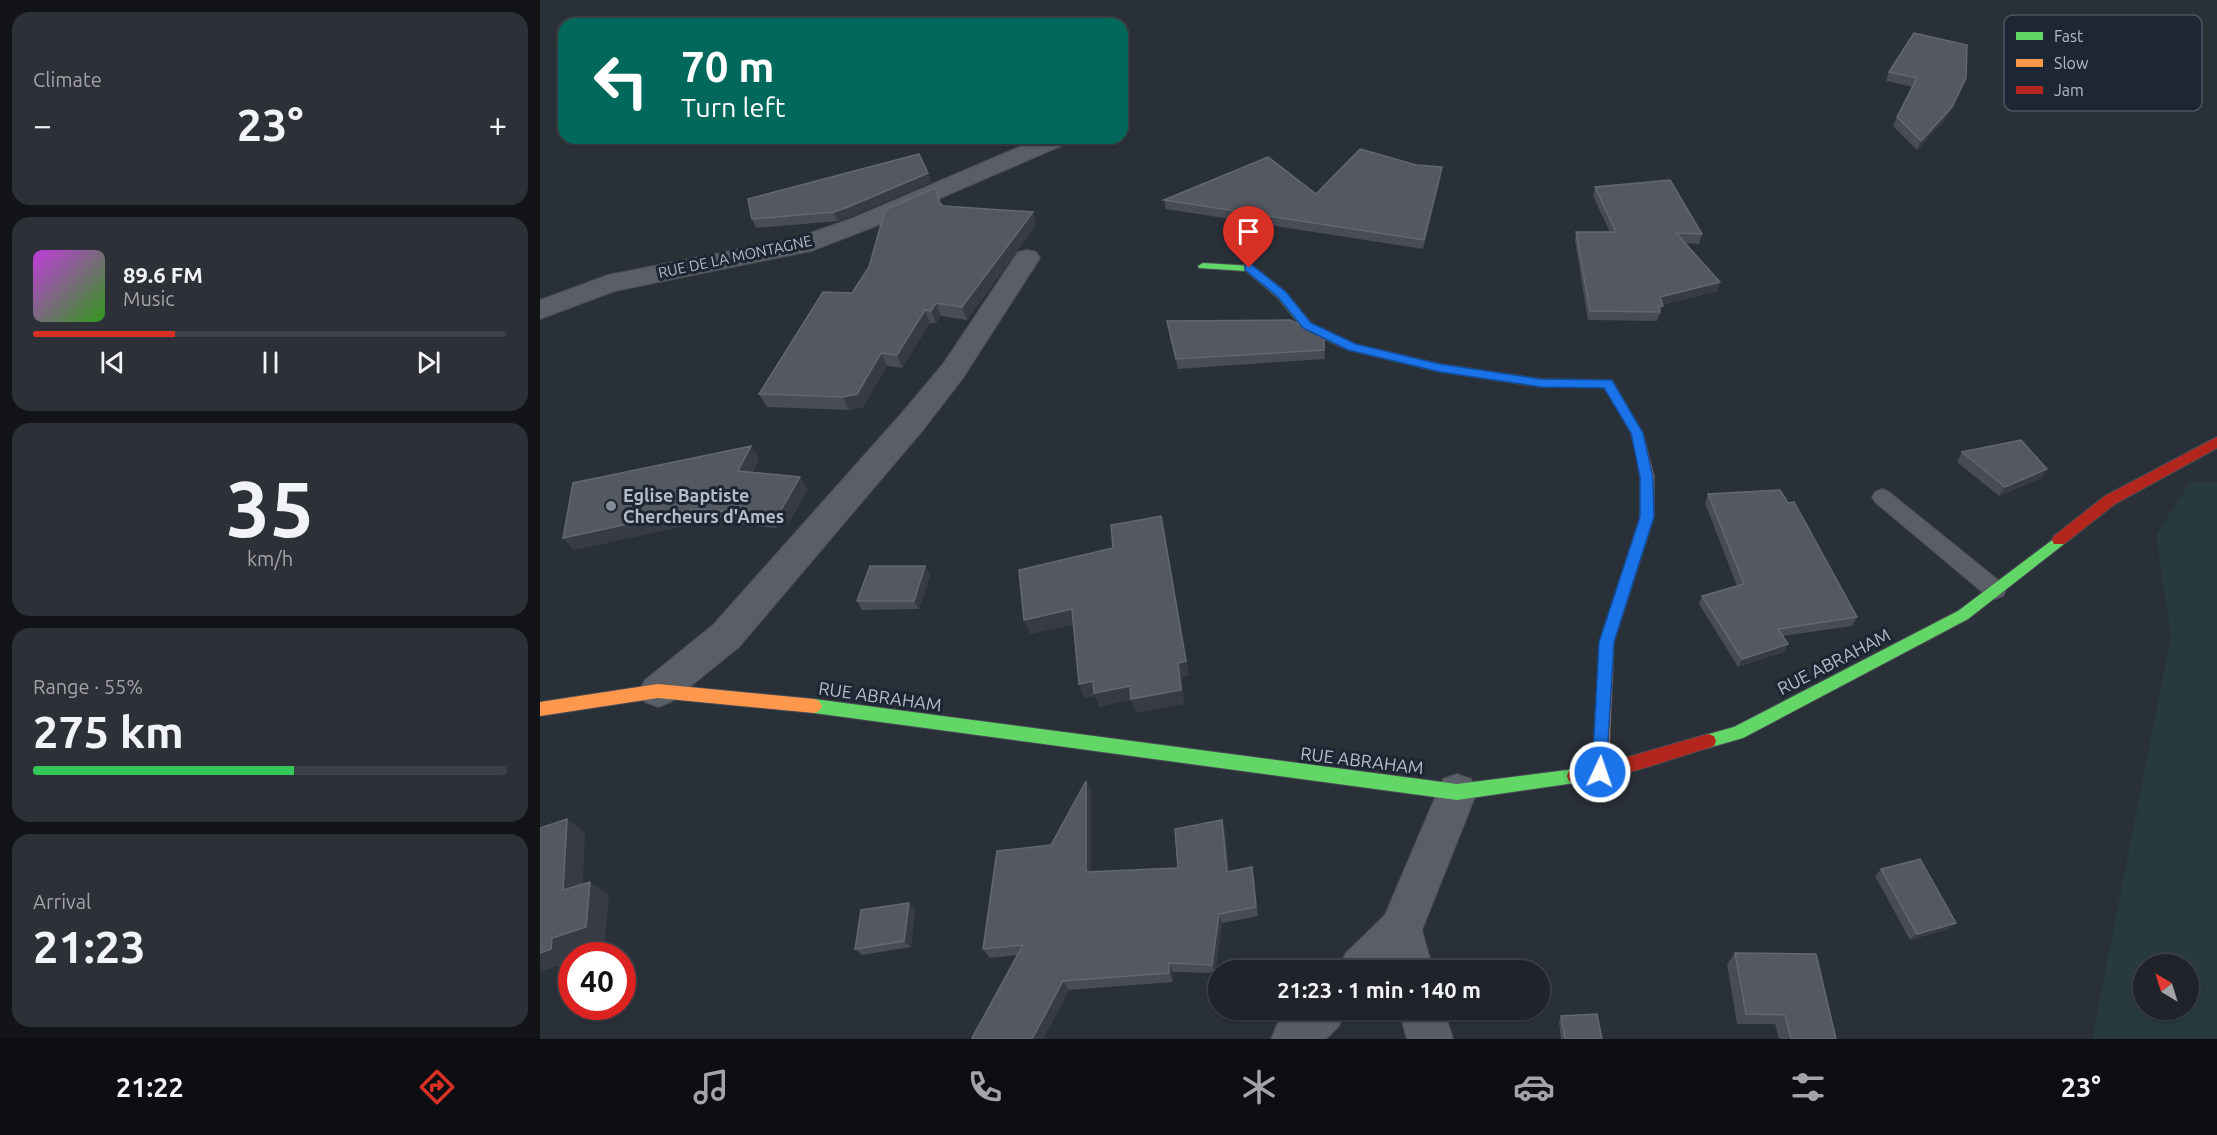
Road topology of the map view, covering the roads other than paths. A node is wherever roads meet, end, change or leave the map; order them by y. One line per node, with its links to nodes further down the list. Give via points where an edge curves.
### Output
1 (1045, 144): 4 (street, RUE DE LA MONTAGNE, via 802,245 608,284)
2 (1027, 258): 8 (street, via 953,371 912,422 726,636)
3 (1203, 266): 10 (street, via 1249,268 1282,295 1307,326 1353,347 1440,368 1541,383 1608,383 1637,433 1647,477 1647,517 1607,642)
4 (540, 310)
5 (2217, 442): 7 (street, RUE ABRAHAM, via 2110,500)
6 (1882, 497): 7 (lane)
7 (1995, 590): 10 (street, RUE ABRAHAM, via 1963,615 1737,733)
8 (658, 691): 9 (street, RUE ABRAHAM); 11 (street, RUE ABRAHAM, via 772,700)
9 (540, 710)
10 (1600, 772): 11 (street, RUE ABRAHAM)
11 (1457, 792): 12 (street)
12 (1406, 950): 13 (street)
13 (1384, 960)
14 (1313, 1020): 16 (street)
15 (1425, 1020): 17 (street)
16 (1294, 1039)
17 (1430, 1039)

